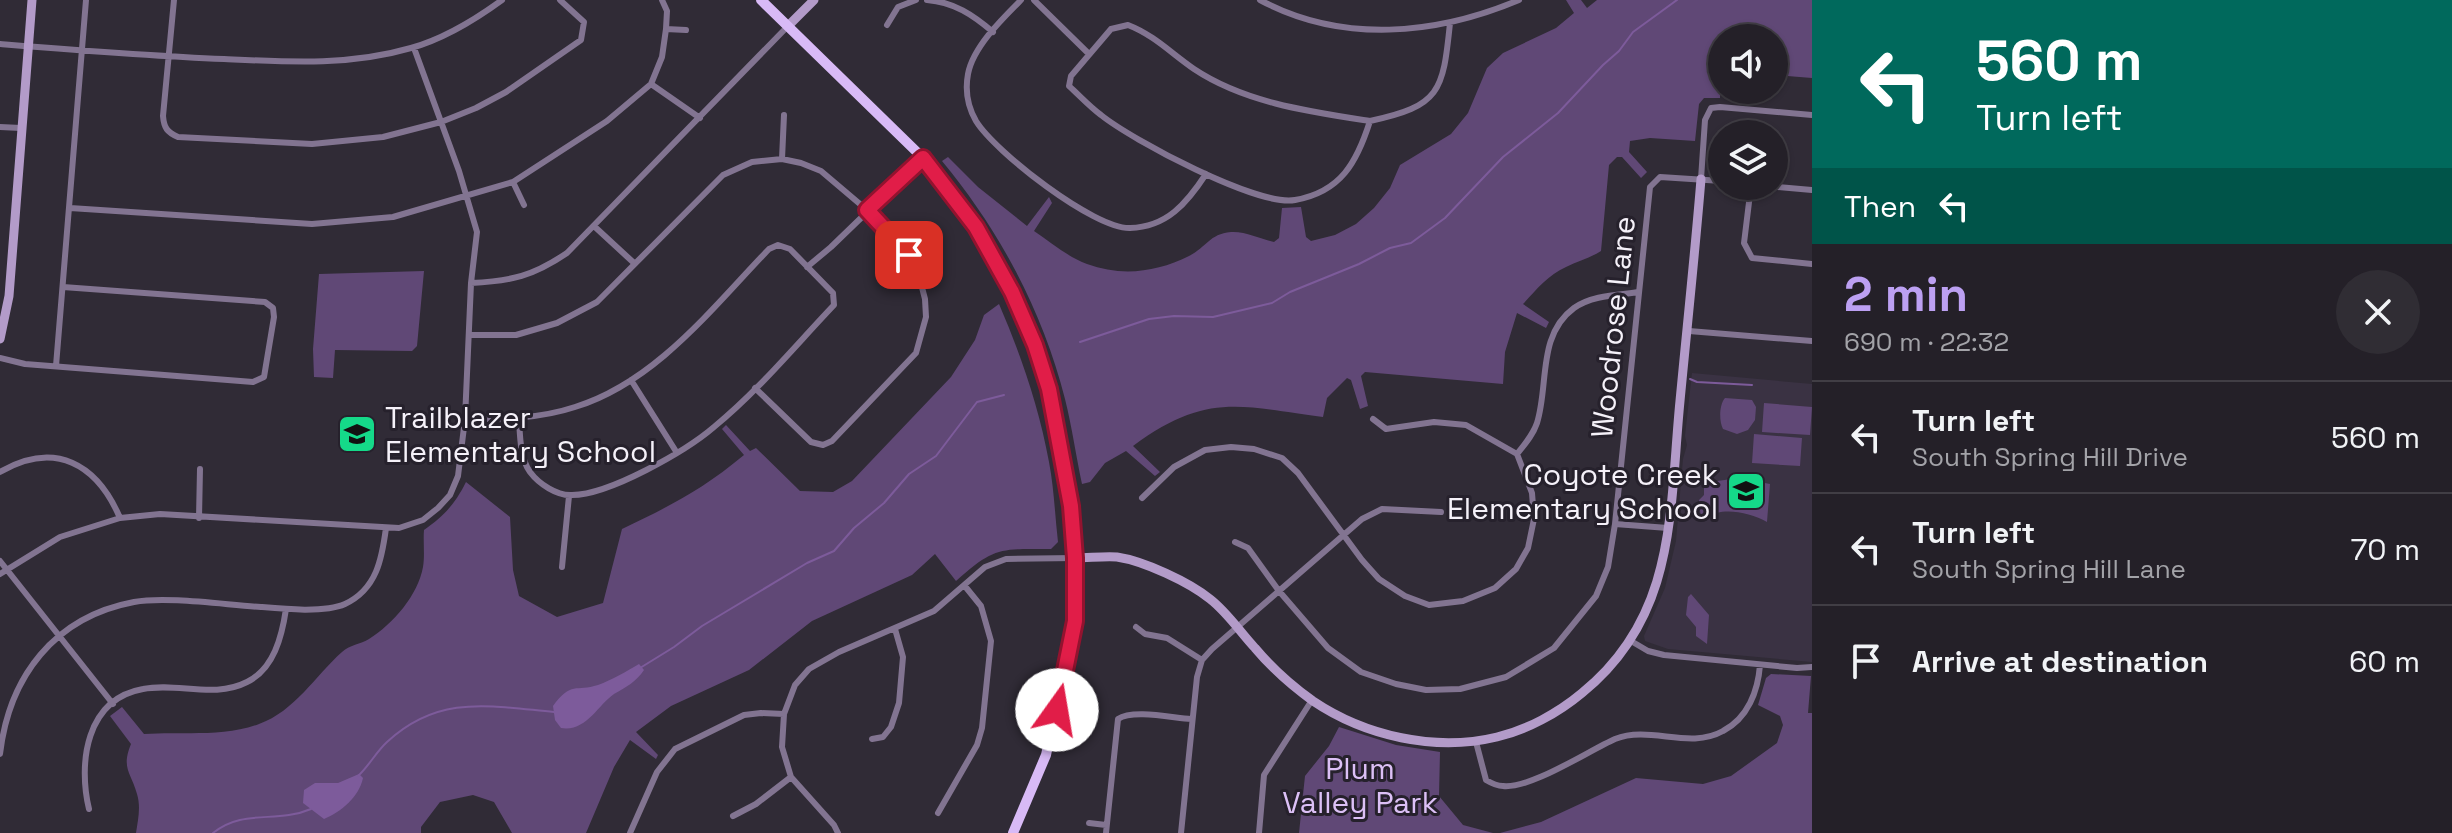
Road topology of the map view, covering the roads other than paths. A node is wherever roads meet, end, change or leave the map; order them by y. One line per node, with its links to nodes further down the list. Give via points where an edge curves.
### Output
1 (32, 0): 22 (street)
2 (86, 0): 24 (street)
3 (174, 0): 26 (street)
4 (502, 0): 23 (street)
5 (560, 0): 32 (street, via 584,22 581,40 506,92)
6 (662, 0): 18 (street)
7 (761, 0): 17 (main road)
8 (814, 0): 17 (street)
9 (916, 0): 16 (street, via 898,7)
10 (927, 0): 20 (street, via 971,13)
11 (1021, 0): 20 (street)
12 (1034, 0): 25 (street)
13 (1260, 0): 15 (street, via 1305,20 1340,27 1409,30)
14 (1519, 0): 15 (street)
15 (1450, 23): 31 (street, via 1446,64 1426,102)
16 (887, 25)
17 (788, 26): 30 (street); 35 (main road)
18 (666, 29): 19 (street); 27 (street)
19 (686, 30)
20 (993, 32): 37 (street, via 977,50 968,73 968,101 995,143 1053,192 1120,228 1134,228 1170,218)
21 (0, 44): 22 (street)
22 (27, 46): 24 (street); 34 (street)
23 (414, 48): 26 (street, via 314,63); 32 (street)
24 (80, 50): 26 (street); 46 (street)
25 (1089, 54): 31 (street, via 1111,29 1128,25 1196,70 1261,100); 37 (street, via 1069,86 1102,117)
26 (168, 57): 32 (street, via 163,125 178,137 341,143)
27 (651, 84): 30 (street); 40 (street, via 607,121)
28 (784, 115): 36 (street)
29 (1812, 115): 38 (street, via 1711,108 1705,120)
30 (700, 118): 48 (street)
31 (1370, 121): 37 (street, via 1357,159 1338,183 1312,196 1281,200)
32 (441, 122): 43 (street)
33 (0, 127): 34 (street)
34 (21, 128): 57 (street, via 9,296)
35 (923, 158): 47 (street); 80 (main road, via 976,227 1035,345 1049,389 1071,506)
36 (782, 159): 47 (street, via 821,171); 49 (street, via 752,162 723,175)
37 (1206, 174)
38 (1701, 179): 39 (street, Woodrose Lane); 54 (street, Woodrose Lane, via 1660,177 1650,187); 55 (street)
39 (1708, 180)
40 (513, 182): 43 (street); 45 (street)
41 (1788, 188): 42 (street)
42 (1812, 190)
43 (466, 196): 46 (street, via 393,217 312,224); 52 (street, via 477,232)
44 (1749, 200): 50 (street, via 1744,243 1752,258)
45 (524, 205)
46 (70, 208): 53 (street)
47 (867, 210): 51 (street); 62 (street, via 909,255 919,276 926,317 916,353 823,445 811,442)
48 (595, 227): 49 (street); 52 (street, via 541,270 518,279)
49 (634, 263): 56 (street, via 597,302 557,323 516,335)
50 (1812, 264)
51 (807, 267): 61 (street, via 790,249 769,249 676,345); 62 (street, via 833,293 834,305)
52 (471, 283): 56 (street)
53 (63, 287): 60 (street); 60 (street, via 265,302 274,317 264,377 253,382)
54 (1639, 292): 67 (street, via 1599,297 1574,308 1557,328 1544,367 1537,422); 75 (street, Woodrose Lane)
55 (1689, 331): 58 (street); 77 (street)
56 (470, 335): 63 (street)
57 (0, 339)
58 (1812, 341)
59 (0, 358): 60 (street)
60 (56, 366)
61 (631, 380): 64 (street, via 576,407); 66 (street)
62 (755, 388): 66 (street, via 714,428)
63 (465, 419): 64 (street); 76 (street, via 458,476 450,495 423,520)
64 (519, 419): 70 (street, via 530,472 547,488)
65 (1373, 419): 67 (street, via 1386,429 1434,422 1466,425)
66 (677, 453): 70 (street, via 637,474)
67 (1517, 454): 78 (street, via 1532,493 1534,519 1528,548 1516,569 1495,588 1463,601 1429,605 1379,579)
68 (200, 469): 74 (street)
69 (0, 472): 73 (street, via 35,458 78,465 110,495)
70 (569, 496): 82 (street)
71 (1142, 498): 78 (street, via 1174,467 1205,450 1254,449 1282,458 1298,473)
72 (1441, 512): 78 (street, via 1382,509)
73 (120, 518): 74 (street); 83 (street, via 60,537)
74 (199, 518): 76 (street)
75 (1615, 524): 77 (street); 85 (street, Woodrose Lane, via 1608,567 1596,596 1554,648 1483,685 1426,690 1361,672 1328,648)
76 (386, 528): 86 (street, via 380,566 357,596 329,608)
77 (1668, 528): 91 (street, via 1657,585)
78 (1343, 536): 85 (street)
79 (1235, 542): 85 (street, Woodrose Lane, via 1248,548)
80 (1075, 558): 84 (street, via 1006,559 985,567); 88 (street, via 1118,557 1177,579 1210,598); 110 (main road, via 1075,621 1060,696 1046,755)
81 (0, 561): 83 (street)
82 (562, 567)
83 (3, 571): 90 (street)
84 (964, 585): 89 (street, via 934,611); 104 (street, via 981,606 991,641 982,728)
85 (1279, 591): 88 (street)
86 (286, 609): 90 (street, via 135,602 99,613); 96 (street, via 272,658 248,682 216,690 143,688)
87 (1136, 627): 92 (street, via 1167,638)
88 (1238, 627): 92 (street); 95 (street)
89 (895, 629): 97 (street, via 809,669 795,685); 99 (street, via 903,657 899,703 891,727 883,737)
90 (58, 635): 96 (street); 101 (street, via 33,661 13,699)
91 (1631, 641): 93 (street, via 1660,655); 100 (street, via 1603,676 1567,705 1507,734)
92 (1202, 660): 98 (street)
93 (1760, 665): 94 (street); 100 (street, via 1749,706 1737,722 1705,739 1617,738 1557,770 1506,787 1486,780)
94 (1812, 667)
95 (1312, 700): 100 (street, via 1379,734); 113 (street, via 1264,775)
96 (113, 704): 103 (street, via 97,719 86,747 83,785)
97 (784, 714): 102 (street, via 782,747); 108 (street, via 744,715 675,749 657,772)
98 (1191, 719): 107 (street, via 1136,714 1118,719); 112 (street)
99 (872, 739)
100 (1476, 742)
101 (0, 754)
102 (791, 777): 105 (street); 109 (street)
103 (89, 809)
104 (938, 813)
105 (733, 816)
106 (1089, 823): 107 (street)
107 (1106, 825): 111 (street)
108 (630, 833)
109 (838, 833)
110 (1013, 833)
111 (1106, 833)
112 (1181, 833)
113 (1259, 833)

